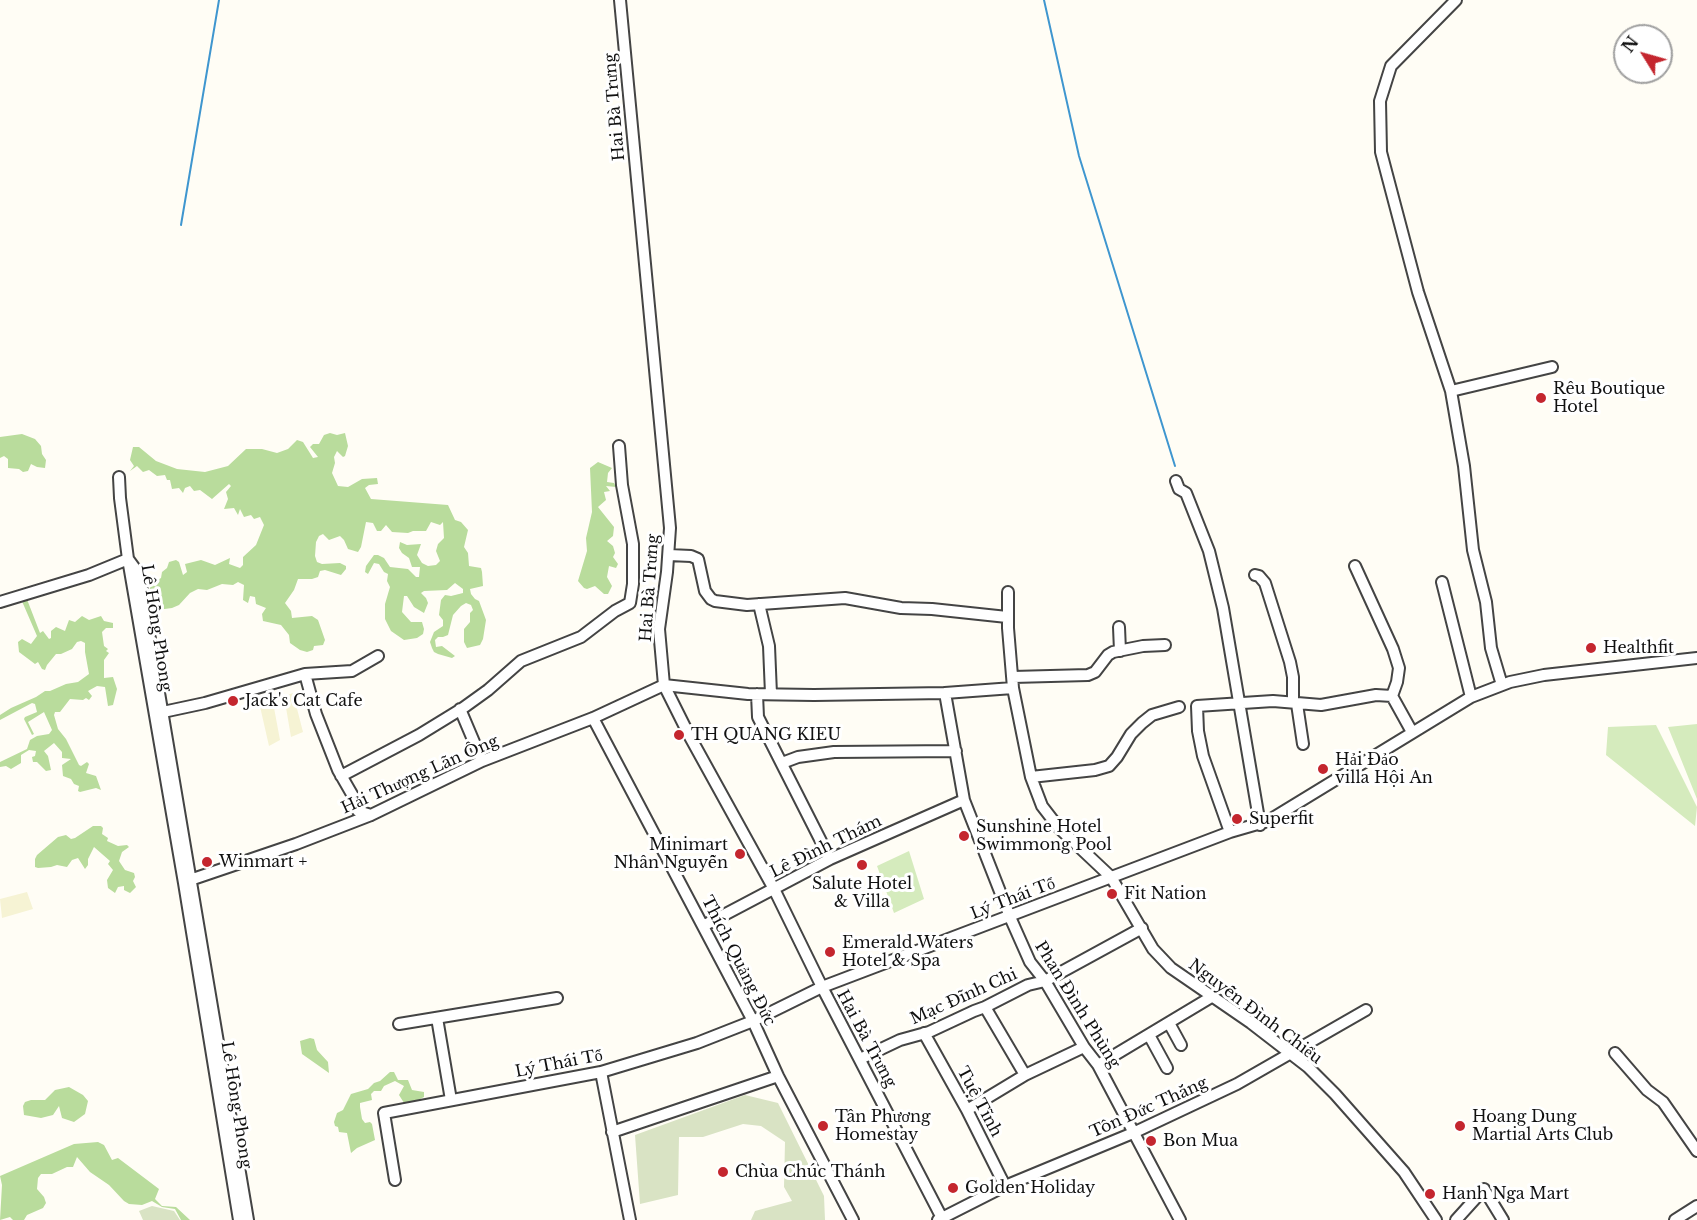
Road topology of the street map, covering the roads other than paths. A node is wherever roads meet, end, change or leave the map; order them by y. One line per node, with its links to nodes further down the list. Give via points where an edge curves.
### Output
1 (620, 0): 8 (street, Hai Bà Trưng, via 670,528)
2 (1455, 0): 4 (street, via 1391,66 1380,101 1381,152 1406,251)
3 (1552, 367): 4 (street)
4 (1451, 391): 25 (street, via 1473,550)
5 (619, 446): 34 (street, via 633,544 630,603 581,637 521,661)
6 (119, 477): 9 (street)
7 (1176, 481): 31 (street, via 1186,493 1209,551)
8 (669, 555): 15 (street, via 699,559 705,591 711,599); 24 (street, Hai Bà Trưng, via 659,629)
9 (128, 560): 14 (street); 35 (street, Lê Hồng Phong, via 139,574); 50 (street, Lê Hồng Phong)
10 (1355, 566): 29 (street, via 1399,668)
11 (1255, 575): 32 (street, via 1265,583 1290,662)
12 (1442, 582): 30 (street)
13 (1008, 592): 16 (street)
14 (0, 602)
15 (759, 604): 16 (street, via 845,598 901,608); 28 (street, via 769,646)
16 (1007, 617): 23 (street)
17 (1119, 627): 19 (street)
18 (1165, 645): 19 (street)
19 (1120, 651): 23 (street, via 1107,655 1095,672 1088,675)
20 (378, 656): 22 (street, via 352,671)
21 (1697, 658): 25 (street, Lý Thái Tổ, via 1544,675)
22 (305, 674): 35 (street); 42 (street, via 323,735)
23 (1013, 682): 26 (street); 43 (street)
24 (664, 685): 27 (street); 36 (street, Hải Thượng Lãn Ông); 51 (street, Hai Bà Trưng)
25 (1502, 685): 30 (street, Lý Thái Tổ)
26 (945, 693): 28 (street); 39 (street, Phan Đình Phùng)
27 (757, 694): 28 (street); 41 (street, via 758,717)
28 (771, 694)
29 (1392, 696): 32 (street, via 1376,695 1321,705); 37 (street)
30 (1471, 697): 37 (street, Lý Thái Tổ)
31 (1240, 703): 32 (street); 46 (street); 47 (street, via 1197,706 1203,756)
32 (1295, 704): 38 (street)
33 (1179, 707): 43 (street, via 1152,715 1142,723 1109,766)
34 (460, 709): 40 (street); 42 (street)
35 (164, 712): 50 (street, Lê Hồng Phong)
36 (593, 718): 40 (street, Hải Thượng Lãn Ông); 53 (street, Thích Quảng Đức)
37 (1412, 732): 46 (street, Lý Thái Tổ)
38 (1303, 744)
39 (956, 751): 41 (street, via 834,752); 44 (street, Phan Đình Phùng)
40 (482, 761): 45 (street, Hải Thượng Lãn Ông)
41 (782, 763): 48 (street)
42 (341, 776): 45 (street, via 358,811)
43 (1031, 777): 49 (street, via 1042,806 1059,828)
44 (963, 800): 48 (street, Lê Đình Thám); 52 (street, Phan Đình Phùng)
45 (371, 815): 50 (street, Hải Thượng Lãn Ông)
46 (1260, 825): 47 (street, Lý Thái Tổ)
47 (1230, 832): 49 (street, Lý Thái Tổ)
48 (830, 859): 51 (street, Lê Đình Thám)
49 (1111, 877): 52 (street, Lý Thái Tổ); 54 (street, Nguyễn Đình Chiểu)
50 (188, 881): 84 (street, Lê Hồng Phong)
51 (774, 889): 53 (street, Lê Đình Thám); 58 (street, Hai Bà Trưng)
52 (1010, 917): 55 (street, Phan Đình Phùng); 58 (street, Lý Thái Tổ)
53 (703, 926): 64 (street, Thích Quảng Đức)
54 (1142, 928): 56 (street, Mạc Đĩnh Chi); 59 (street, Nguyễn Đình Chiểu, via 1171,968)
55 (1030, 962): 56 (street, Phan Đình Phùng); 57 (street)
56 (1045, 981): 57 (street, Mạc Đĩnh Chi); 70 (street, Phan Đình Phùng)
57 (1028, 985): 61 (street, Mạc Đĩnh Chi)
58 (822, 987): 64 (street, Lý Thái Tổ); 73 (street, Hai Bà Trưng)
59 (1213, 996): 65 (street); 71 (street, Nguyễn Đình Chiểu)
60 (557, 998): 63 (street)
61 (985, 1008): 67 (street, Mạc Đĩnh Chi); 77 (street)
62 (1366, 1010): 71 (street, Tôn Đức Thắng)
63 (437, 1018): 66 (street); 79 (street)
64 (753, 1021): 76 (street, Lý Thái Tổ, via 697,1043); 78 (street, Thích Quảng Đức)
65 (1169, 1023): 68 (street); 69 (street)
66 (399, 1024)
67 (924, 1033): 73 (street, Mạc Đĩnh Chi); 80 (street, Tuệ Tĩnh)
68 (1149, 1035): 74 (street); 75 (street)
69 (1181, 1045)
70 (1084, 1047): 74 (street, Phan Đình Phùng); 77 (street)
71 (1289, 1053): 82 (street, Tôn Đức Thắng, via 1237,1084); 94 (street, Nguyễn Đình Chiểu, via 1335,1094 1404,1172)
72 (1615, 1053): 83 (street, via 1647,1090 1663,1102)
73 (860, 1059): 88 (street, Hai Bà Trưng)
74 (1098, 1065): 82 (street, Phan Đình Phùng)
75 (1167, 1068)
76 (601, 1072): 79 (street, Lý Thái Tổ); 81 (street)
77 (1025, 1075): 80 (street)
78 (778, 1076): 81 (street); 92 (street, Thích Quảng Đức)
79 (451, 1100): 85 (street, Lý Thái Tổ, via 384,1113)
80 (967, 1110): 86 (street, Tuệ Tĩnh)
81 (612, 1132): 91 (street)
82 (1133, 1133): 86 (street, Tôn Đức Thắng); 93 (street, Phan Đình Phùng)
83 (1697, 1151)
84 (235, 1164): 89 (street, Lê Hồng Phong); 90 (street, Lê Hồng Phong)
85 (395, 1180)
86 (1005, 1186): 88 (street, Tôn Đức Thắng)
87 (1697, 1206): 97 (street)
88 (941, 1219)
89 (239, 1220)
90 (248, 1220)
91 (630, 1220)
92 (853, 1220)
93 (1180, 1220)
94 (1436, 1220)
95 (1456, 1220): 96 (street, via 1484,1188)
96 (1503, 1220)
97 (1675, 1220)

